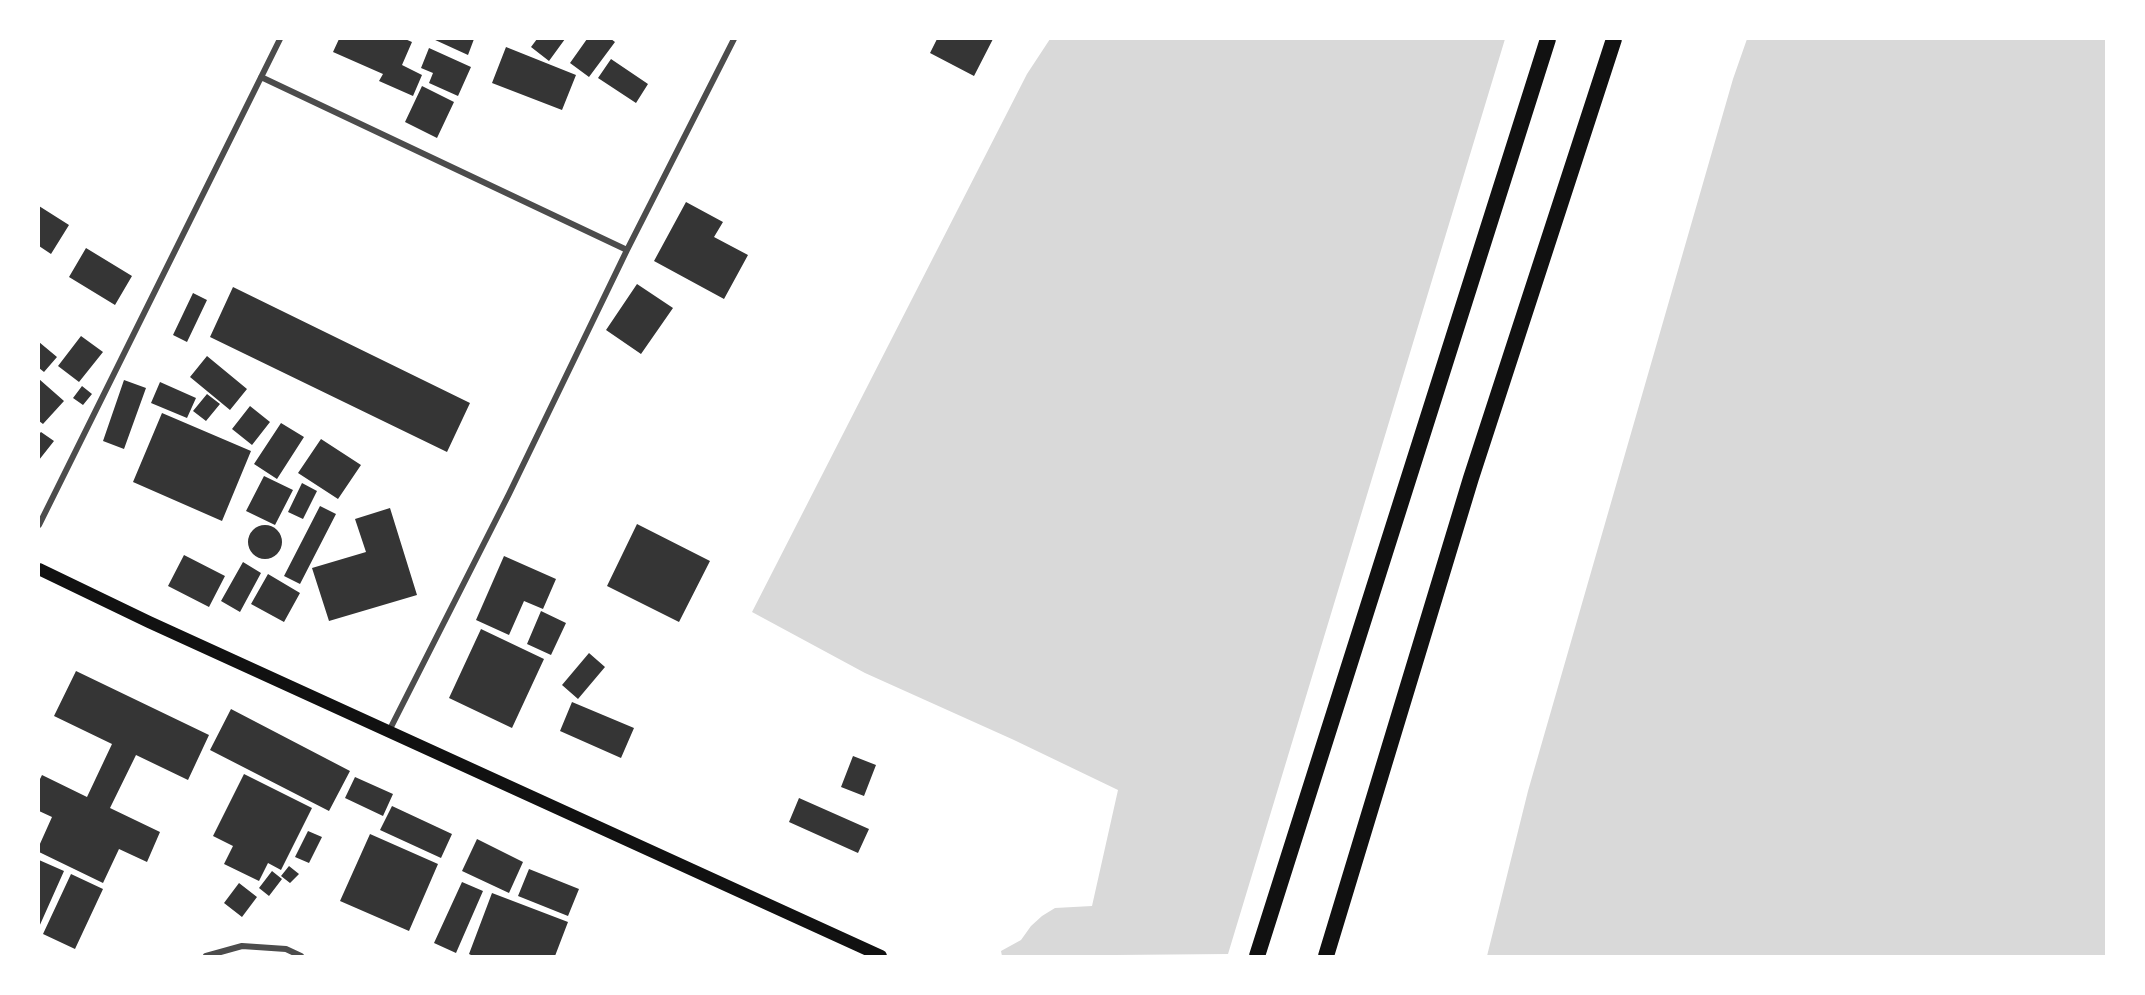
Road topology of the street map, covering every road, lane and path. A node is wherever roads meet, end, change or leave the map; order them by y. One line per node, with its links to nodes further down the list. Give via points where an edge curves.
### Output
1 (280, 39): 5 (street)
2 (734, 39): 6 (street)
3 (1548, 39): 13 (highway)
4 (1614, 39): 14 (highway, via 1472,477)
5 (261, 77): 6 (street); 7 (street)
6 (627, 250): 9 (street)
7 (39, 525)
8 (39, 569): 9 (main road)
9 (388, 731): 12 (main road)
10 (206, 956): 11 (street, via 242,945 286,949)
11 (301, 956)
12 (881, 956)
13 (1257, 956)
14 (1326, 956)

